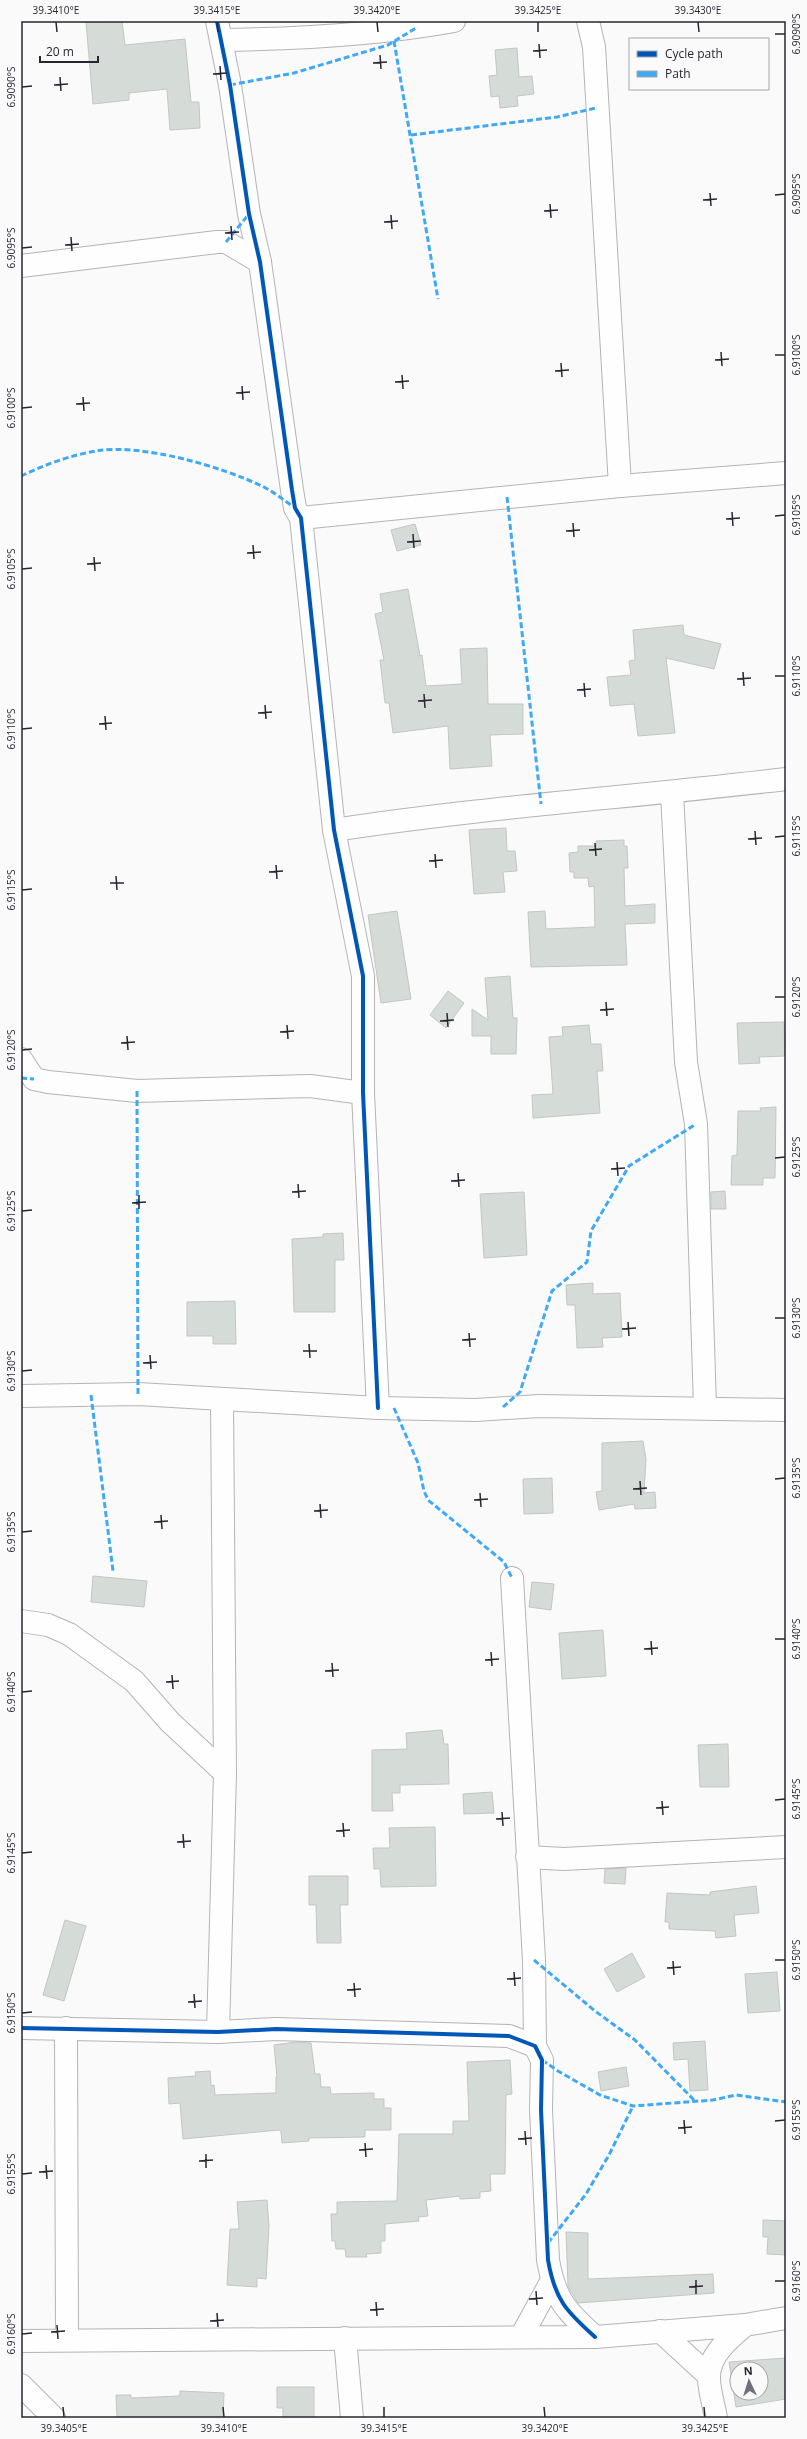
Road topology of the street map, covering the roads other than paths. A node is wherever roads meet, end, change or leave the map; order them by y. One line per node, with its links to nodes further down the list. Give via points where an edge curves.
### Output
1 (454, 21): 3 (street, via 386,30 286,38)
2 (588, 21): 7 (street, via 594,46)
3 (219, 30): 4 (street)
4 (260, 262): 5 (street, via 226,242 217,242); 8 (street, via 292,490 295,508)
5 (21, 266)
6 (786, 473): 7 (street)
7 (620, 486): 8 (street)
8 (301, 518): 11 (street)
9 (786, 779): 10 (street)
10 (672, 793): 11 (street, via 427,816); 16 (street, via 686,1065 696,1124)
11 (334, 830): 13 (street, via 363,976)
12 (21, 1059): 13 (street, via 34,1079 137,1091 310,1086)
13 (363, 1093): 17 (street)
14 (21, 1396): 15 (street, via 138,1394)
15 (222, 1398): 17 (street); 21 (street)
16 (705, 1407): 17 (street, via 539,1406 476,1410); 18 (street)
17 (378, 1408)
18 (786, 1410)
19 (512, 1578): 23 (street)
20 (21, 1621): 21 (street, via 48,1625 69,1634 134,1681 170,1722)
21 (225, 1773): 26 (street)
22 (786, 1847): 23 (street, via 564,1859)
23 (527, 1857): 27 (street, via 534,1960)
24 (21, 2028): 25 (street)
25 (66, 2028): 26 (street); 35 (street)
26 (218, 2032): 27 (street, via 276,2029 509,2036)
27 (535, 2046): 28 (street, via 542,2060 541,2110 548,2260)
28 (552, 2280): 32 (street); 33 (street, via 563,2307)
29 (786, 2318): 30 (street)
30 (745, 2325): 31 (street); 37 (street, via 723,2344 715,2357)
31 (660, 2331): 33 (street); 37 (street)
32 (522, 2337): 33 (street); 34 (street)
33 (595, 2337)
34 (345, 2338): 35 (street); 40 (street)
35 (67, 2340): 36 (street)
36 (21, 2341)
37 (709, 2376): 41 (street)
38 (21, 2385): 39 (street)
39 (54, 2418)
40 (352, 2418)
41 (716, 2418)

